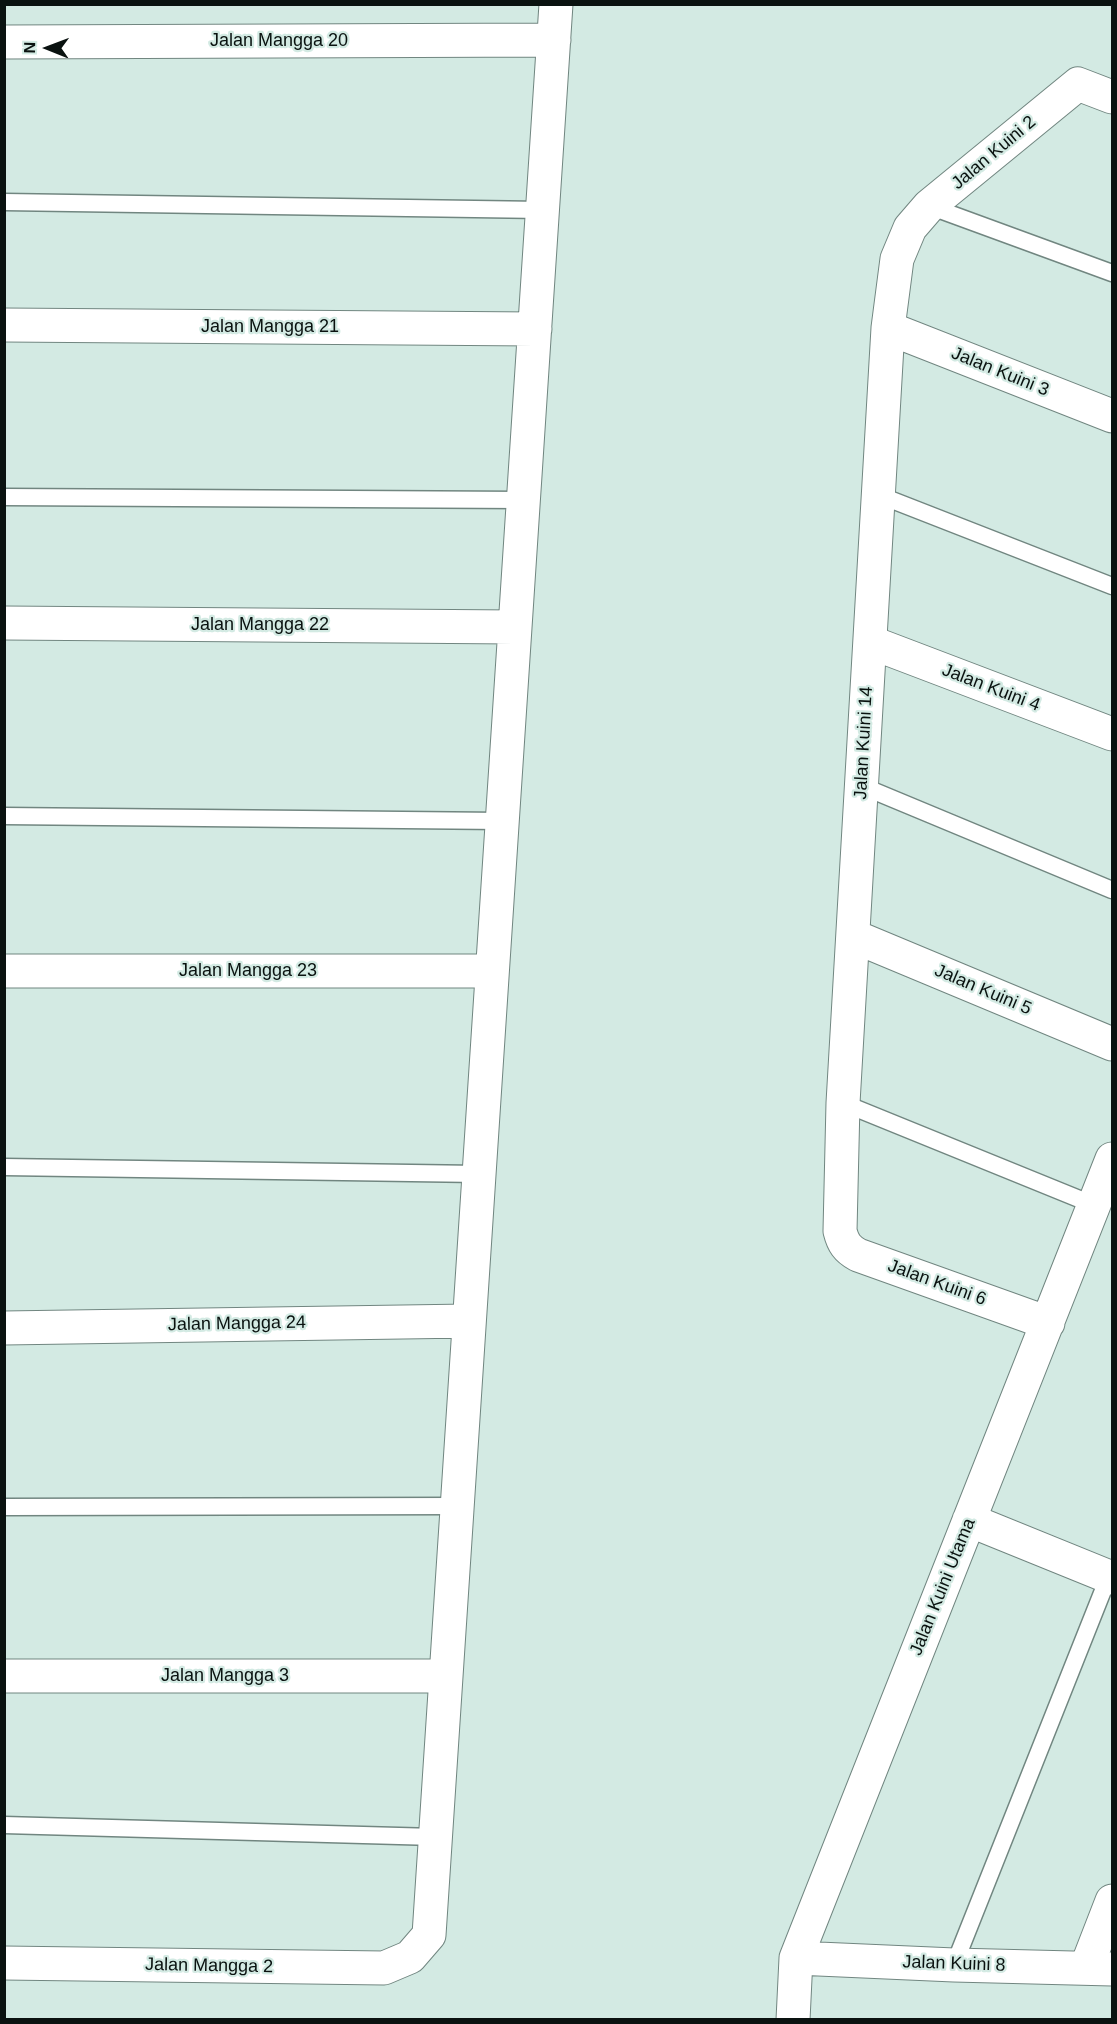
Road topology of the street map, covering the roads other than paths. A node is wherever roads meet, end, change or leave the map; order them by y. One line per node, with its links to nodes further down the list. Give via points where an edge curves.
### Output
1 (556, 4): 2 (street)
2 (554, 40): 3 (street, Jalan Mangga 20); 7 (street)
3 (4, 42)
4 (1113, 97): 6 (street, Jalan Kuini 2, via 1078,84)
5 (4, 202): 7 (lane)
6 (929, 206): 8 (street, Jalan Kuini 2, via 910,228); 9 (lane)
7 (542, 210): 12 (street)
8 (897, 259): 11 (street, Jalan Kuini 14)
9 (1113, 273)
10 (4, 325): 12 (street, Jalan Mangga 21)
11 (888, 328): 13 (street, Jalan Kuini 3); 14 (street, Jalan Kuini 14)
12 (535, 329): 16 (street)
13 (1113, 417)
14 (879, 495): 17 (lane); 20 (street, Jalan Kuini 14)
15 (4, 496): 16 (lane)
16 (523, 500): 19 (street)
17 (1113, 586)
18 (4, 623): 19 (street, Jalan Mangga 22)
19 (515, 627): 24 (street)
20 (870, 642): 21 (street, Jalan Kuini 4); 22 (street, Jalan Kuini 14)
21 (1113, 734)
22 (862, 786): 25 (lane); 26 (street, Jalan Kuini 14)
23 (4, 816): 24 (lane)
24 (502, 821): 28 (street)
25 (1113, 890)
26 (853, 936): 29 (street, Jalan Kuini 5); 30 (street, Jalan Kuini 14)
27 (4, 970): 28 (street, Jalan Mangga 23)
28 (492, 971): 32 (street)
29 (1113, 1044)
30 (843, 1103): 33 (lane); 34 (street, Jalan Kuini 14)
31 (4, 1167): 32 (lane)
32 (479, 1174): 35 (street)
33 (1106, 1183): 36 (street, Jalan Kuini Utama)
34 (840, 1229): 36 (street, Jalan Kuini 6, via 843,1242 858,1255)
35 (469, 1321): 37 (street, Jalan Mangga 24); 38 (street)
36 (1048, 1323): 40 (street, Jalan Kuini Utama)
37 (4, 1328)
38 (457, 1506): 39 (lane); 43 (street)
39 (4, 1507)
40 (969, 1520): 41 (street); 47 (street, Jalan Kuini Utama)
41 (1111, 1573): 49 (lane)
42 (4, 1676): 43 (street, Jalan Mangga 3)
43 (446, 1676): 45 (street)
44 (4, 1826): 45 (lane)
45 (435, 1837): 48 (street, Jalan Mangga 2, via 429,1935 410,1957 384,1968)
46 (1113, 1901): 50 (street)
47 (796, 1958): 49 (street, Jalan Kuini 8); 51 (street, Jalan Kuini Utama)
48 (4, 1963)
49 (954, 1965): 50 (street, Jalan Kuini 8)
50 (1099, 1968)
51 (793, 2019)

